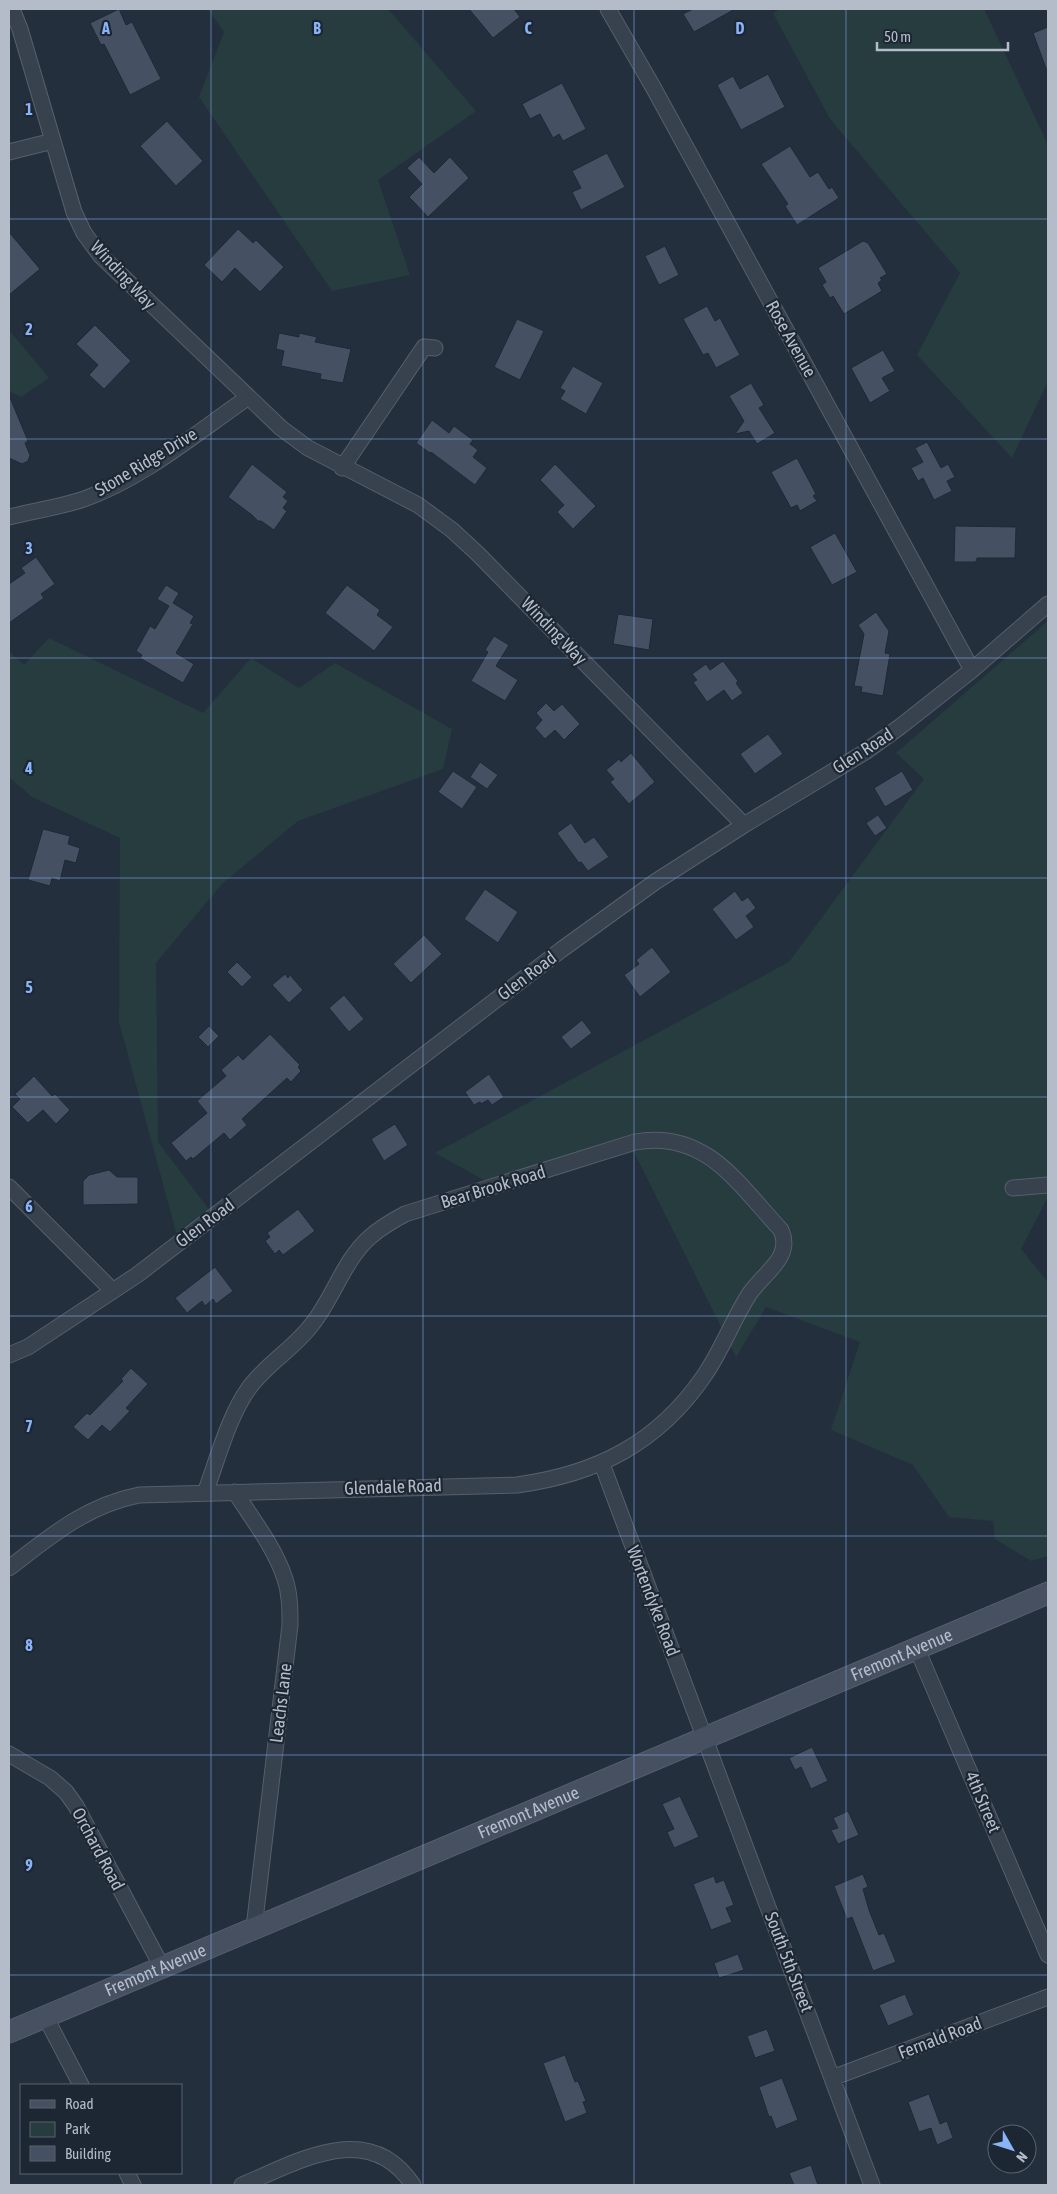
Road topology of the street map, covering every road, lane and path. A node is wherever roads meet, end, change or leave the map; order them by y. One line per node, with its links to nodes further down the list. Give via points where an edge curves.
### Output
1 (12, 9): 3 (street, Winding Way)
2 (608, 9): 10 (street, Rose Avenue)
3 (53, 141): 4 (street); 6 (street, Winding Way, via 74,212 100,255)
4 (9, 152)
5 (434, 348): 7 (street, via 424,347)
6 (247, 398): 7 (street, Winding Way, via 280,428); 8 (street, Stone Ridge Drive, via 115,486 82,499)
7 (342, 468): 11 (street, Winding Way, via 410,500 452,530)
8 (9, 517)
9 (1048, 604): 10 (street, Glen Road)
10 (972, 670): 11 (street, Glen Road, via 865,752)
11 (744, 825): 15 (street, Glen Road, via 655,882 561,950)
12 (1048, 1184): 14 (street)
13 (9, 1187): 15 (street)
14 (1013, 1188)
15 (112, 1291): 17 (street, Glen Road)
16 (732, 1326): 18 (street, Glendale Road, via 704,1376 680,1406 631,1448); 20 (street, Bear Brook Road, via 750,1293 781,1257 785,1238 720,1164 685,1144 666,1140 635,1142 414,1211 385,1225 369,1238 355,1254 314,1323 248,1388)
17 (9, 1355)
18 (602, 1464): 19 (street, Glendale Road, via 550,1481 517,1485); 24 (street, Wortendyke Road)
19 (235, 1492): 20 (street, Glendale Road); 26 (street, Leachs Lane, via 277,1558 290,1601 290,1625)
20 (205, 1493): 21 (street, Glendale Road, via 139,1495 97,1507 72,1520)
21 (9, 1568)
22 (1048, 1593): 23 (street, Fremont Avenue)
23 (917, 1649): 24 (street, Fremont Avenue); 27 (street, 4th Street)
24 (705, 1738): 26 (street, Fremont Avenue); 32 (street, South 5th Street)
25 (9, 1754): 28 (street, Orchard Road, via 50,1778 66,1792)
26 (254, 1928): 28 (street, Fremont Avenue)
27 (1048, 1956)
28 (162, 1967): 30 (street, Fremont Avenue)
29 (1048, 1997): 32 (street, Fernald Road)
30 (45, 2016): 31 (street, Fremont Avenue); 33 (street)
31 (9, 2032)
32 (832, 2078): 36 (street, South 5th Street)
33 (81, 2084)
34 (242, 2185): 35 (street, via 323,2152 341,2149 378,2155 395,2165)
35 (414, 2185)
36 (872, 2185)

